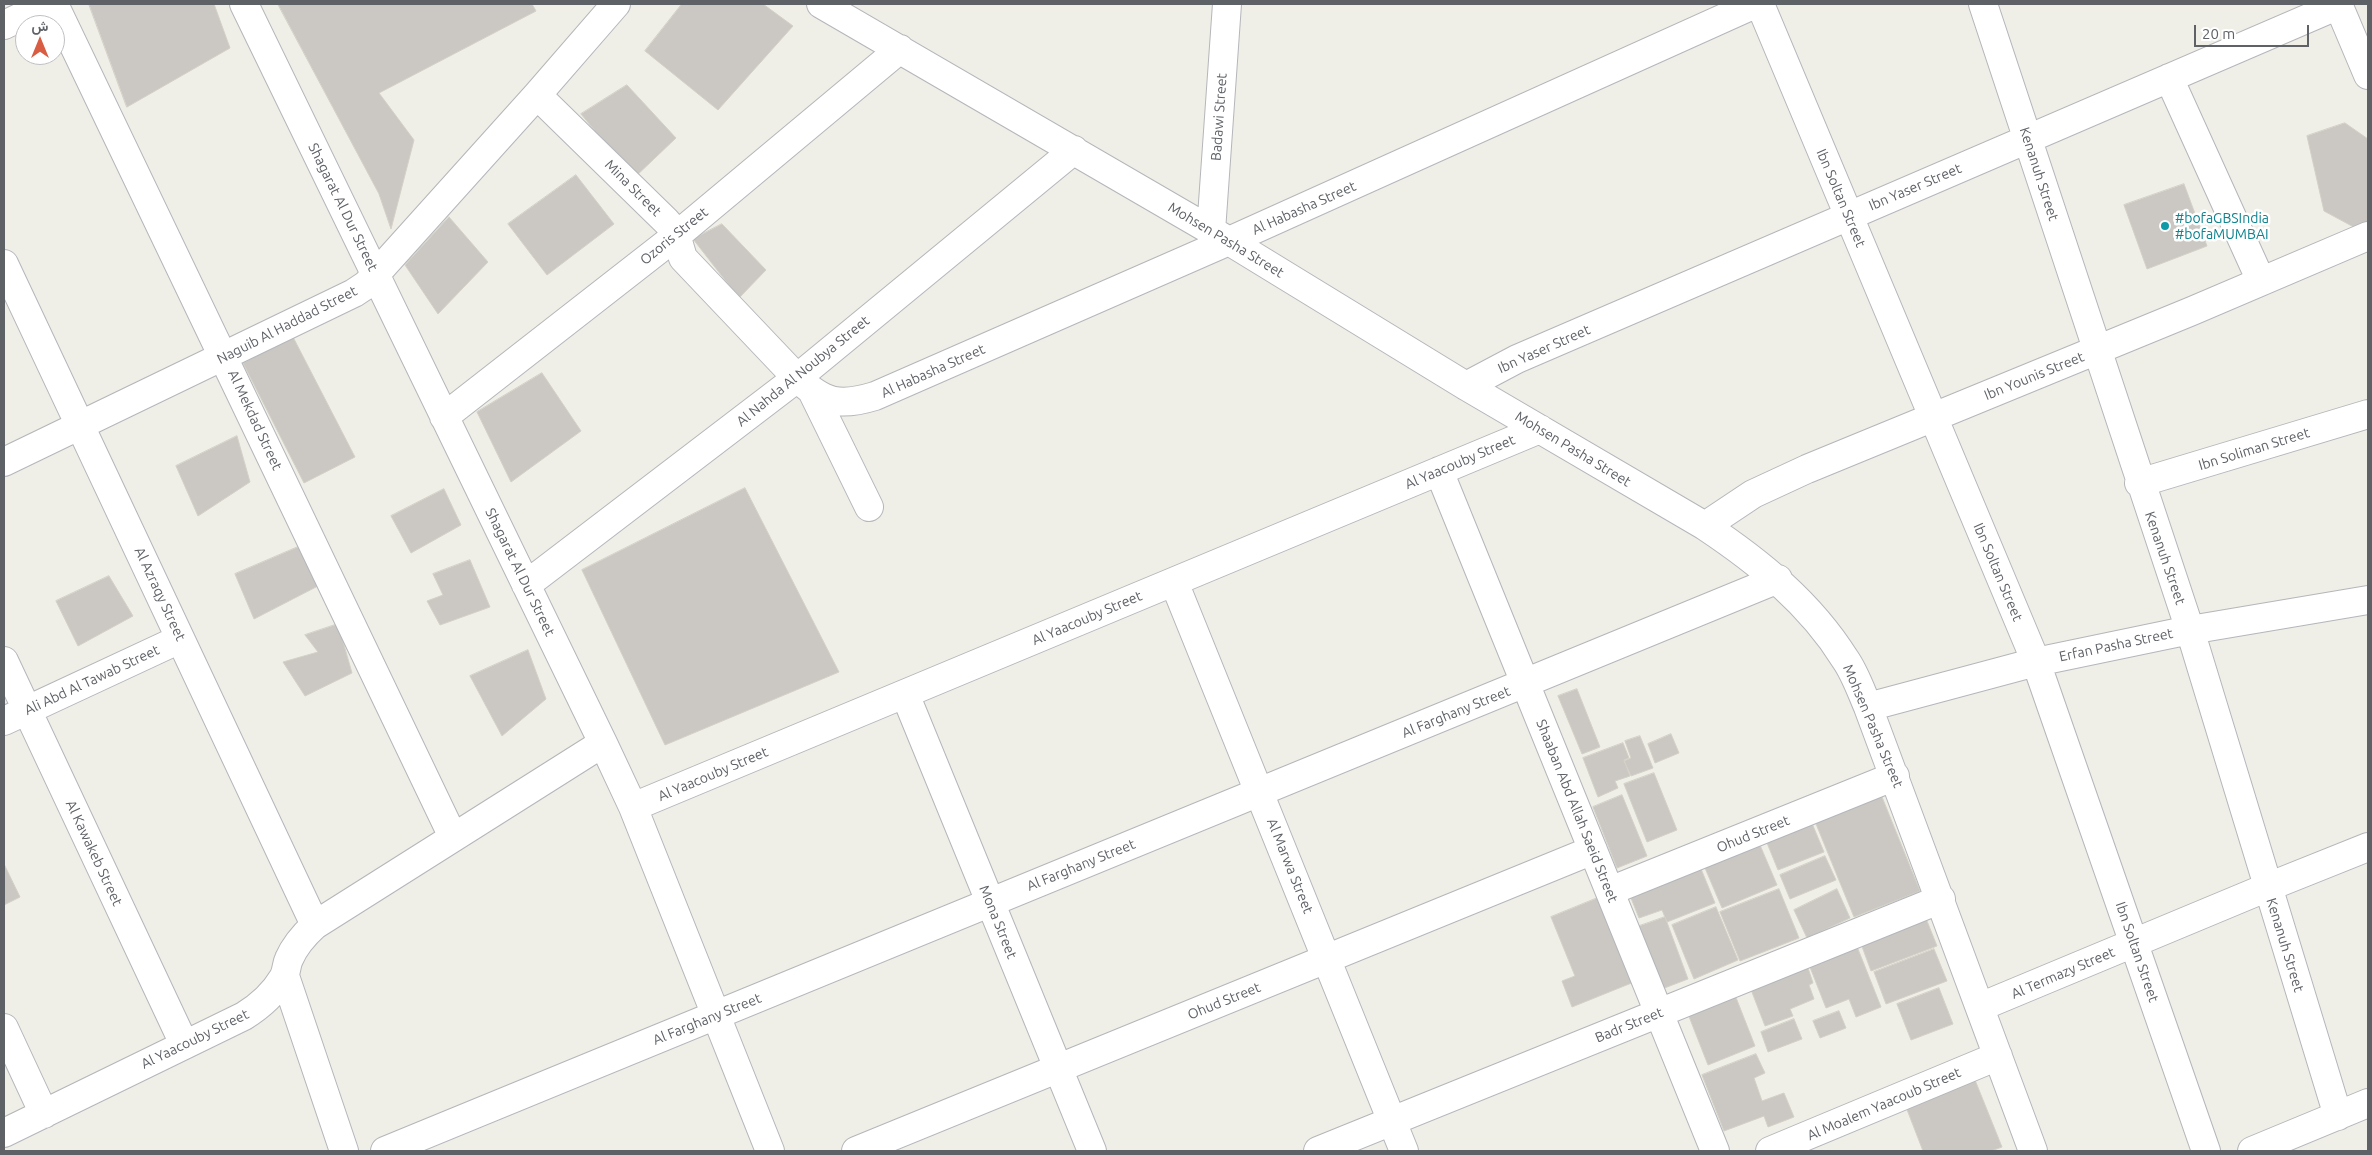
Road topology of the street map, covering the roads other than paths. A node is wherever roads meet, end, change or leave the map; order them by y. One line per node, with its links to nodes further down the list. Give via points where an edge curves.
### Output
1 (48, 4): 10 (street)
2 (54, 4): 25 (street, Al Mekdad Street)
3 (244, 4): 22 (street, Shagarat Al Dur Street)
4 (616, 4): 14 (street, Naguib Al Haddad Street)
5 (821, 4): 11 (street, Mohsen Pasha Street)
6 (1227, 4): 19 (street, Badawi Street)
7 (1983, 4): 15 (street, Kenanuh Street)
8 (2338, 4): 12 (street); 13 (street, Ibn Yaser Street)
9 (1749, 5): 17 (street, Ibn Soltan Street); 19 (street, Al Habasha Street)
10 (4, 25)
11 (900, 49): 16 (street, Mohsen Pasha Street); 18 (street, Ozoris Street)
12 (2368, 75)
13 (2169, 78): 15 (street, Ibn Yaser Street); 23 (street)
14 (537, 95): 18 (street, Mina Street, via 666,221); 22 (street, Naguib Al Haddad Street)
15 (2027, 139): 17 (street, Ibn Yaser Street); 24 (street, Kenanuh Street)
16 (1074, 150): 19 (street, Mohsen Pasha Street); 26 (street, Al Nahda Al Noubya Street)
17 (1849, 216): 27 (street, Ibn Yaser Street, via 1517,360); 29 (street, Ibn Soltan Street)
18 (676, 236): 26 (street, Mina Street, via 683,258); 30 (street, Ozoris Street)
19 (1220, 236): 26 (street, Al Habasha Street, via 874,396 855,402 833,402); 27 (street, Mohsen Pasha Street)
20 (2368, 236): 23 (street, Ibn Younis Street)
21 (4, 264): 31 (street, Al Azraqy Street)
22 (376, 275): 25 (street, Naguib Al Haddad Street, via 354,293); 30 (street, Shagarat Al Dur Street)
23 (2260, 281): 24 (street, Ibn Younis Street)
24 (2097, 351): 29 (street, Ibn Younis Street); 35 (street, Kenanuh Street)
25 (225, 357): 31 (street, Naguib Al Haddad Street); 54 (street, Al Mekdad Street)
26 (805, 385): 36 (street); 40 (street, Al Nahda Al Noubya Street)
27 (1466, 386): 32 (street, Mohsen Pasha Street)
28 (2368, 414): 35 (street, Ibn Soliman Street)
29 (1933, 416): 37 (street, Ibn Younis Street, via 1753,494); 45 (street, Ibn Soltan Street)
30 (444, 417): 40 (street, Shagarat Al Dur Street)
31 (82, 426): 33 (street, Naguib Al Haddad Street); 43 (street, Al Azraqy Street)
32 (1540, 429): 34 (street, Al Yaacouby Street); 37 (street, Mohsen Pasha Street)
33 (4, 462)
34 (1439, 471): 39 (street, Al Yaacouby Street); 46 (street, Shaaban Abd Allah Saeid Street)
35 (2139, 483): 42 (street, Kenanuh Street)
36 (869, 507)
37 (1705, 526): 38 (street, Mohsen Pasha Street)
38 (1778, 579): 46 (street, Al Farghany Street); 48 (street, Mohsen Pasha Street, via 1814,617 1846,659)
39 (1174, 582): 47 (street, Al Yaacouby Street); 52 (street, Al Marwa Street)
40 (526, 585): 50 (street, Shagarat Al Dur Street)
41 (2368, 600): 42 (street, Erfan Pasha Street)
42 (2190, 630): 45 (street, Erfan Pasha Street); 57 (street, Kenanuh Street)
43 (180, 639): 49 (street, Ali Abd Al Tawab Street); 61 (street, Al Azraqy Street)
44 (4, 661): 49 (street, Al Kawakeb Street)
45 (2036, 662): 48 (street, Erfan Pasha Street); 62 (street, Ibn Soltan Street)
46 (1525, 684): 52 (street, Al Farghany Street); 56 (street, Shaaban Abd Allah Saeid Street)
47 (905, 694): 53 (street, Al Yaacouby Street); 60 (street, Mona Street)
48 (1868, 707): 51 (street, Mohsen Pasha Street)
49 (15, 716): 69 (street, Al Kawakeb Street)
50 (603, 742): 53 (street, Shagarat Al Dur Street); 54 (street, Al Yaacouby Street)
51 (1895, 776): 58 (street, Ohud Street); 59 (street, Mohsen Pasha Street)
52 (1260, 793): 60 (street, Al Farghany Street); 63 (street, Al Marwa Street)
53 (633, 807): 67 (street, Shagarat Al Dur Street)
54 (454, 837): 61 (street, Al Yaacouby Street)
55 (2368, 847): 57 (street, Al Termazy Street)
56 (1593, 850): 58 (street, Shaaban Abd Allah Saeid Street); 63 (street, Ohud Street)
57 (2268, 887): 62 (street, Al Termazy Street); 74 (street, Kenanuh Street)
58 (1610, 891): 66 (street, Shaaban Abd Allah Saeid Street)
59 (1940, 899): 65 (street, Mohsen Pasha Street); 66 (street, Badr Street)
60 (990, 903): 67 (street, Al Farghany Street); 71 (street, Mona Street)
61 (315, 925): 64 (street, Al Yaacouby Street, via 294,947)
62 (2134, 943): 65 (street, Al Termazy Street); 87 (street, Ibn Soltan Street)
63 (1327, 958): 71 (street, Ohud Street); 75 (street, Al Marwa Street)
64 (285, 976): 69 (street, Al Yaacouby Street, via 260,1006); 77 (street)
65 (1980, 1007): 70 (street, Mohsen Pasha Street)
66 (1659, 1013): 75 (street, Badr Street); 84 (street, Shaaban Abd Allah Saeid Street)
67 (715, 1016): 78 (street, Al Farghany Street); 79 (street, Shagarat Al Dur Street)
68 (4, 1028): 73 (street)
69 (184, 1044): 73 (street, Al Yaacouby Street)
70 (1998, 1056): 85 (street, Al Moalem Yaacoub Street); 86 (street, Mohsen Pasha Street)
71 (1058, 1068): 80 (street, Ohud Street); 81 (street, Mona Street)
72 (2368, 1102): 74 (street)
73 (44, 1114): 76 (street, Al Yaacouby Street)
74 (2338, 1116): 88 (street)
75 (1392, 1121): 82 (street, Badr Street); 83 (street, Al Marwa Street)
76 (4, 1133)
77 (344, 1151)
78 (385, 1151)
79 (770, 1151)
80 (856, 1151)
81 (1092, 1151)
82 (1318, 1151)
83 (1404, 1151)
84 (1715, 1151)
85 (1770, 1151)
86 (2033, 1151)
87 (2206, 1151)
88 (2252, 1151)

